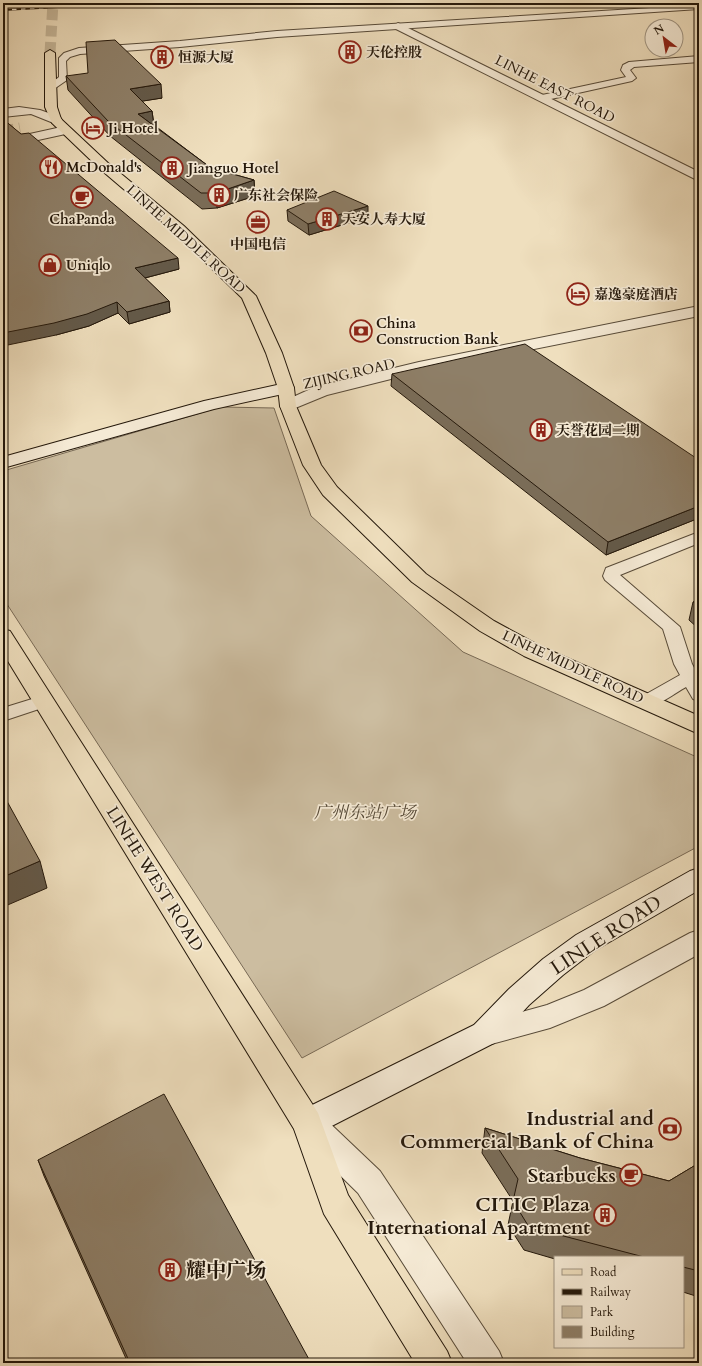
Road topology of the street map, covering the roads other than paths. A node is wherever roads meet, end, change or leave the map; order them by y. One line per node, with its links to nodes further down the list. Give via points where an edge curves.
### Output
1 (699, 7): 2 (street)
2 (412, 25): 3 (street); 7 (street, LINHE EAST ROAD)
3 (398, 26): 6 (street, via 79,52 67,55 62,60 64,78); 7 (street, LINHE EAST ROAD)
4 (50, 53): 6 (main road)
5 (699, 59): 7 (street, via 632,64 625,70 631,78 629,79)
6 (51, 87): 9 (main road, via 51,107)
7 (547, 97): 11 (street, LINHE EAST ROAD); 12 (street, LINHE EAST ROAD)
8 (3, 113): 9 (street, via 30,109)
9 (56, 120): 10 (main road, LINHE MIDDLE ROAD); 10 (street, via 27,132)
10 (66, 130): 15 (main road, LINHE MIDDLE ROAD, via 104,166 179,229 249,296 274,353)
11 (699, 170)
12 (699, 177)
13 (699, 302): 15 (street, ZIJING ROAD, via 438,353)
14 (699, 311): 15 (street, ZIJING ROAD, via 425,365)
15 (287, 397): 16 (street, ZIJING ROAD, via 210,404); 22 (main road, LINHE MIDDLE ROAD, via 312,465 330,491 419,578 487,626 532,651)
16 (3, 463)
17 (699, 537): 19 (street, via 612,572 611,576 671,627)
18 (3, 636): 21 (main road, LINHE WEST ROAD)
19 (690, 677): 20 (street); 22 (street)
20 (699, 695)
21 (45, 701): 23 (street); 28 (main road, LINHE WEST ROAD)
22 (647, 701): 24 (main road, LINHE MIDDLE ROAD)
23 (3, 715)
24 (699, 726)
25 (699, 878): 27 (street, LINLE ROAD, via 585,943 519,997)
26 (699, 941): 27 (street, LINLE ROAD, via 594,998 550,1016)
27 (484, 1034): 28 (street, LINLE ROAD)
28 (308, 1123): 29 (main road, LINHE WEST ROAD, via 335,1203); 30 (street, LINHE WEST ROAD, via 369,1182)
29 (435, 1363)
30 (487, 1363)

